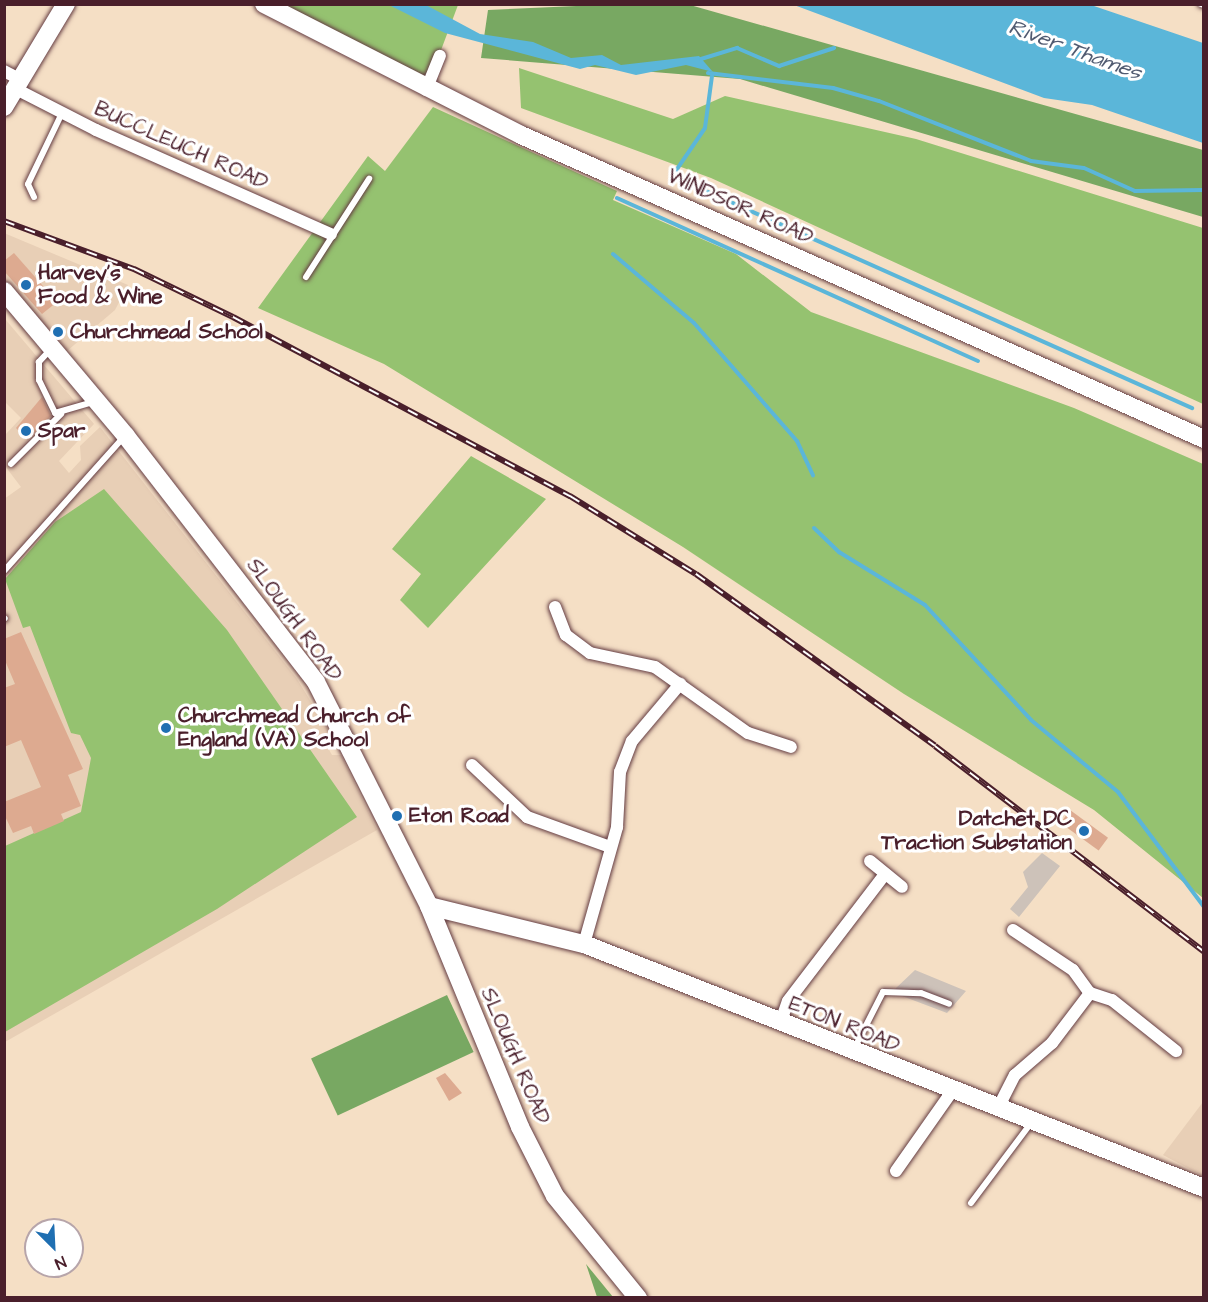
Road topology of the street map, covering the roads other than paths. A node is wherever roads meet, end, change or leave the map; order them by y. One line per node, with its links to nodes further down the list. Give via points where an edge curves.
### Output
1 (66, 4): 5 (main road)
2 (264, 4): 6 (main road, WINDSOR ROAD)
3 (440, 56): 6 (street)
4 (4, 71): 5 (street, BUCCLEUCH ROAD)
5 (19, 84): 7 (main road); 8 (street, BUCCLEUCH ROAD)
6 (426, 90): 18 (main road, WINDSOR ROAD)
7 (4, 107)
8 (62, 113): 10 (lane, via 28,184); 11 (street, BUCCLEUCH ROAD)
9 (369, 179): 11 (lane)
10 (34, 197)
11 (331, 234): 12 (lane)
12 (306, 277)
13 (4, 291): 14 (main road, SLOUGH ROAD)
14 (54, 346): 15 (main road, SLOUGH ROAD); 16 (lane, via 39,362 39,380 42,394)
15 (96, 400): 16 (lane); 17 (main road, SLOUGH ROAD)
16 (61, 414): 19 (lane)
17 (126, 436): 20 (lane); 29 (main road, SLOUGH ROAD, via 316,682)
18 (1203, 439)
19 (11, 464)
20 (4, 571)
21 (555, 607): 22 (street, via 566,635 590,653 655,667)
22 (680, 684): 23 (street, via 748,734); 25 (street, via 632,741 620,772)
23 (791, 747)
24 (472, 765): 25 (street, via 527,818)
25 (610, 848): 31 (street)
26 (870, 861): 27 (street)
27 (885, 874): 28 (street); 34 (street, via 788,1001)
28 (902, 887)
29 (429, 906): 31 (main road, ETON ROAD); 43 (main road, SLOUGH ROAD, via 520,1127 555,1197)
30 (1013, 930): 32 (street, via 1073,970)
31 (584, 944): 34 (main road, ETON ROAD)
32 (1090, 993): 35 (street, via 1112,1000); 38 (street, via 1053,1043 1015,1075)
33 (949, 1004): 36 (lane, via 921,993 883,992)
34 (780, 1024): 36 (main road, ETON ROAD)
35 (1176, 1051)
36 (853, 1052): 37 (main road, ETON ROAD)
37 (953, 1089): 38 (main road, ETON ROAD); 40 (street)
38 (998, 1108): 39 (main road, ETON ROAD)
39 (1033, 1120): 41 (main road, ETON ROAD); 42 (lane)
40 (896, 1171)
41 (1203, 1188)
42 (971, 1203)
43 (638, 1298)

